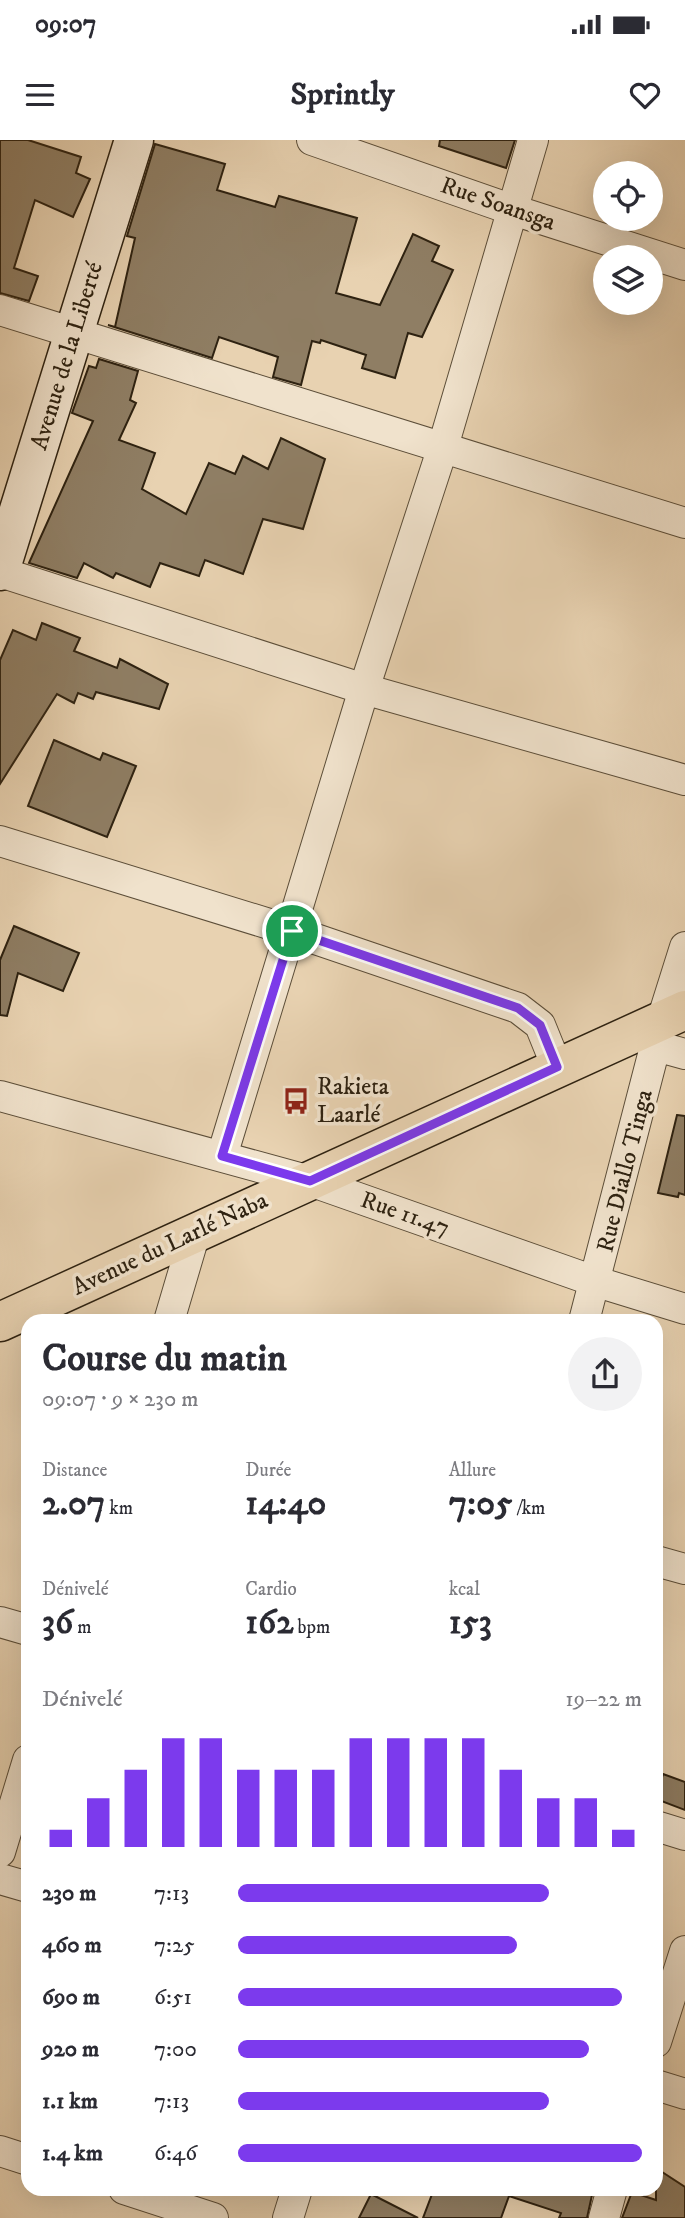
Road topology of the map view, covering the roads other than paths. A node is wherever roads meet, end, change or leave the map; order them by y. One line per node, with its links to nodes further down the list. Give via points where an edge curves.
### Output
1 (134, 140): 7 (main road, Avenue de la Liberté)
2 (312, 140): 4 (street, Rue Soansga)
3 (533, 140): 4 (street)
4 (510, 209): 5 (street, Rue Soansga); 8 (street)
5 (685, 265)
6 (0, 310): 7 (street)
7 (75, 333): 8 (street); 10 (main road, Avenue de la Liberté)
8 (442, 450): 9 (street); 11 (street)
9 (685, 523)
10 (0, 571): 11 (street)
11 (364, 689): 12 (street); 14 (street)
12 (685, 780)
13 (0, 841): 14 (street)
14 (292, 931): 18 (street, via 518,1008 540,1025); 20 (street)
15 (685, 947): 16 (street, Rue Diallo Tinga)
16 (668, 1026): 17 (street); 18 (main road, Avenue du Larlé Naba); 23 (street, Rue Diallo Tinga)
17 (685, 1054)
18 (557, 1067): 21 (main road, Avenue du Larlé Naba)
19 (0, 1096): 20 (street, Rue 11.47)
20 (222, 1156): 21 (street, Rue 11.47)
21 (310, 1181): 22 (main road, Avenue du Larlé Naba); 23 (street, Rue 11.47)
22 (195, 1233): 25 (street); 27 (main road, Avenue du Larlé Naba)
23 (597, 1282): 24 (street, Rue 11.47); 26 (street, Rue Diallo Tinga)
24 (685, 1309)
25 (171, 1314)
26 (586, 1314)
27 (0, 1322)
28 (663, 1562): 29 (street)
29 (685, 1569)
30 (0, 1622): 31 (street)
31 (21, 1628)
32 (21, 1783): 35 (street)
33 (663, 1828): 34 (street)
34 (685, 1835)
35 (0, 1852)
36 (0, 1879): 37 (street)
37 (21, 1885)
38 (685, 1951): 39 (street)
39 (663, 2020)
40 (663, 2087): 41 (street)
41 (685, 2094)
42 (0, 2151): 43 (street)
43 (21, 2158)
44 (145, 2196): 47 (street)
45 (295, 2196): 48 (street)
46 (610, 2196): 49 (street)
47 (213, 2218)
48 (288, 2218)
49 (604, 2218)

